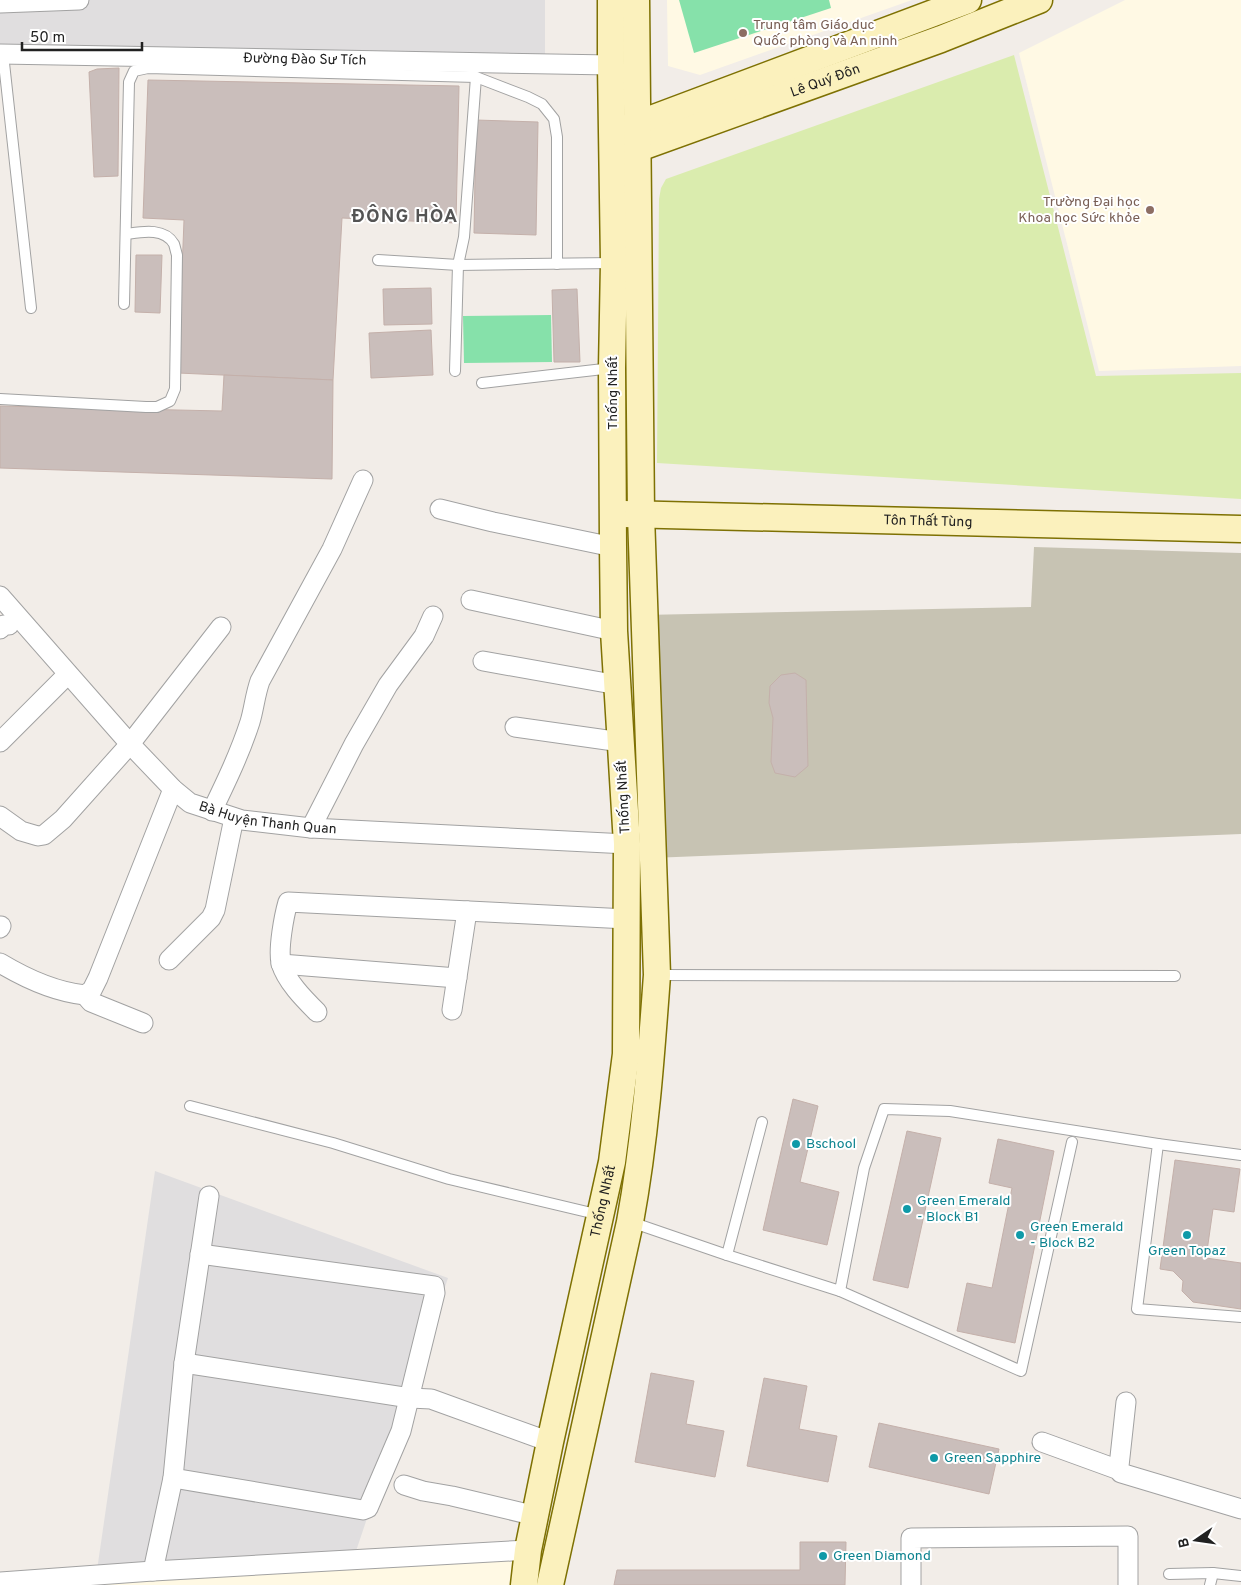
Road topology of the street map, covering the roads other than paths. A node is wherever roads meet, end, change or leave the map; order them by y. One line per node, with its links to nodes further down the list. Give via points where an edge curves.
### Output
1 (77, 0): 6 (street)
2 (611, 0): 10 (main road, Thống Nhất)
3 (636, 0): 12 (main road, Thống Nhất)
4 (968, 0): 7 (main road, Lê Quý Đôn)
5 (1039, 0): 8 (main road, Lê Quý Đôn)
6 (0, 3)
7 (930, 15): 8 (main road); 12 (main road, Lê Quý Đôn)
8 (941, 39): 12 (main road, Lê Quý Đôn)
9 (2, 54): 10 (street, Đường Đào Sư Tích); 20 (lane)
10 (610, 65): 13 (main road, Thống Nhất)
11 (476, 77): 14 (lane, via 148,68 134,71 129,82); 17 (lane, via 542,104 554,118 557,137); 18 (lane, via 464,237)
12 (637, 136): 13 (main road, Lê Quý Đôn); 28 (main road, Thống Nhất)
13 (612, 146): 16 (main road, Thống Nhất)
14 (126, 234): 19 (lane); 24 (lane, via 151,231 164,235 173,243 177,255 175,389 170,402 146,407)
15 (378, 260): 18 (lane)
16 (614, 263): 17 (lane); 21 (main road, Thống Nhất)
17 (557, 264): 18 (lane)
18 (458, 265): 22 (lane)
19 (124, 304)
20 (31, 308)
21 (612, 368): 23 (lane); 27 (main road, Thống Nhất)
22 (455, 371)
23 (482, 383)
24 (0, 399)
25 (363, 480): 45 (street, via 332,549 260,681 251,720)
26 (440, 509): 30 (street)
27 (614, 513): 28 (main road, Tôn Thất Tùng); 30 (main road, Thống Nhất)
28 (641, 515): 29 (main road, Tôn Thất Tùng); 55 (main road, Thống Nhất)
29 (1241, 528)
30 (613, 547): 36 (main road, Thống Nhất)
31 (0, 596): 34 (street, Bà Huyện Thanh Quan)
32 (471, 600): 36 (street)
33 (433, 616): 48 (street, via 424,636 388,684)
34 (10, 624): 38 (street, Bà Huyện Thanh Quan)
35 (221, 627): 43 (street)
36 (614, 631): 39 (main road, Thống Nhất)
37 (483, 661): 39 (street)
38 (68, 674): 41 (street); 43 (street, Bà Huyện Thanh Quan)
39 (618, 684): 42 (main road, Thống Nhất)
40 (515, 727): 42 (street)
41 (0, 742)
42 (621, 742): 49 (main road, Thống Nhất)
43 (130, 744): 44 (street, Bà Huyện Thanh Quan); 46 (street, via 63,819 44,835 21,831)
44 (173, 790): 45 (street, Bà Huyện Thanh Quan, via 190,803); 58 (street, via 98,978 92,990)
45 (212, 811): 47 (street, Bà Huyện Thanh Quan)
46 (0, 816)
47 (234, 818): 48 (street, Bà Huyện Thanh Quan); 52 (street, via 215,910)
48 (311, 828): 49 (street, Bà Huyện Thanh Quan)
49 (627, 844): 51 (main road, Thống Nhất)
50 (466, 910): 51 (street); 54 (street, via 288,902); 57 (street)
51 (628, 919): 68 (main road, Thống Nhất, via 626,1054 612,1162)
52 (169, 960)
53 (0, 963): 58 (street, via 39,982)
54 (281, 964): 57 (street); 60 (street)
55 (657, 975): 56 (lane); 69 (main road, Thống Nhất, via 640,1168)
56 (1175, 976)
57 (457, 978): 59 (street)
58 (85, 995): 61 (street, via 92,1002)
59 (452, 1010)
60 (317, 1012)
61 (143, 1023)
62 (190, 1106): 68 (lane, via 333,1142 449,1179)
63 (762, 1122): 71 (lane)
64 (1072, 1142): 72 (lane, via 1022,1371)
65 (1158, 1144): 66 (lane); 72 (lane, via 950,1111 884,1109 864,1168); 73 (lane, via 1137,1309)
66 (1241, 1155)
67 (209, 1196): 70 (street)
68 (601, 1216): 77 (main road, Thống Nhất)
69 (630, 1222): 71 (lane); 84 (main road, Thống Nhất)
70 (200, 1254): 74 (street); 75 (street, via 434,1286)
71 (727, 1255): 72 (lane)
72 (840, 1291)
73 (1241, 1317)
74 (184, 1363): 75 (street); 80 (street)
75 (410, 1398): 77 (street, via 431,1398); 80 (street, via 401,1431 368,1508 363,1510)
76 (1126, 1402): 79 (street)
77 (550, 1442): 83 (main road, Thống Nhất)
78 (1042, 1442): 79 (street)
79 (1119, 1470): 82 (street)
80 (173, 1478): 86 (street)
81 (404, 1485): 83 (street)
82 (1241, 1509)
83 (536, 1516): 84 (main road); 85 (main road, Thống Nhất)
84 (564, 1520): 92 (main road, Thống Nhất)
85 (528, 1550): 86 (street); 91 (main road, Thống Nhất)
86 (153, 1571): 90 (street)
87 (1213, 1573): 88 (lane); 89 (lane); 95 (lane)
88 (1169, 1574)
89 (1241, 1576)
90 (0, 1582)
91 (524, 1585)
92 (550, 1585)
93 (911, 1585): 94 (street, via 911,1538 1128,1536)
94 (1128, 1585)
95 (1210, 1585)

